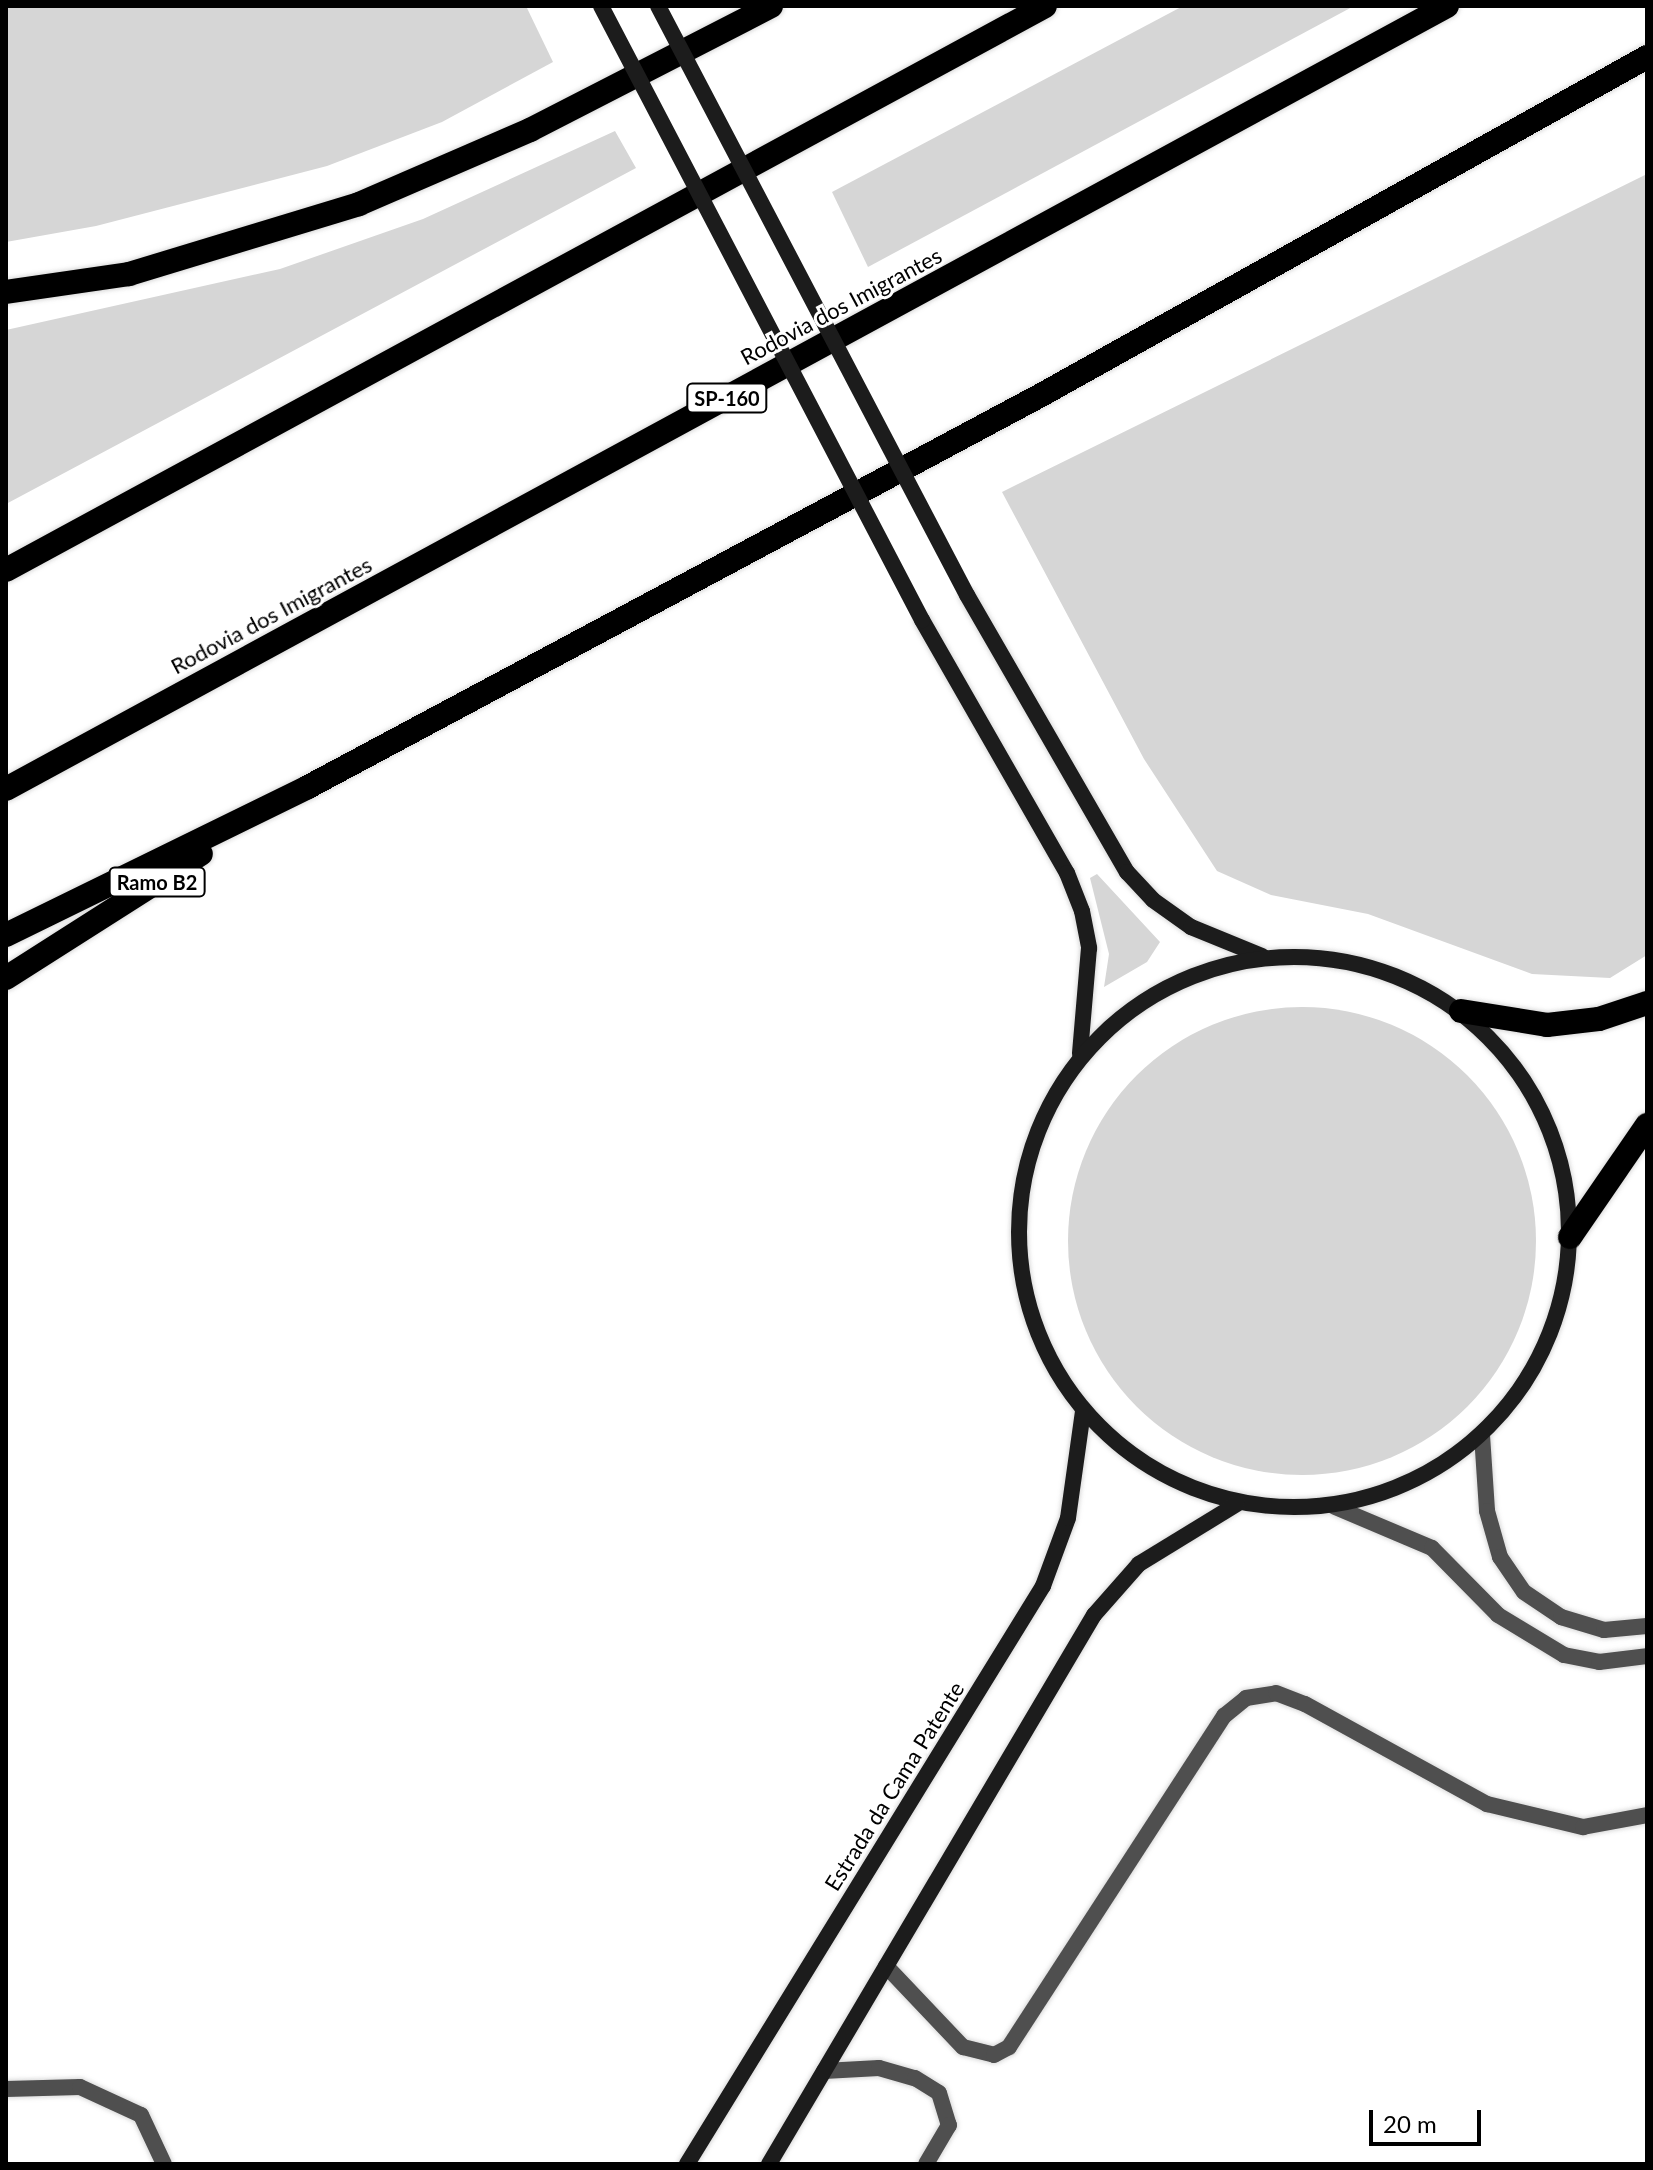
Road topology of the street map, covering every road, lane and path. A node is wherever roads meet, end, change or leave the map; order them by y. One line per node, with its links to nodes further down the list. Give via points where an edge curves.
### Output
1 (601, 6): 16 (main road, bridge, via 922,620 1082,911 1089,948)
2 (658, 6): 12 (main road, bridge, via 967,595 1127,872 1191,927)
3 (771, 6): 7 (highway, via 530,130 359,204 129,274)
4 (1045, 6): 8 (highway)
5 (1447, 6): 10 (highway, Rodovia dos Imigrantes / SP-160)
6 (1647, 57): 9 (highway, via 1043,394)
7 (6, 292)
8 (6, 570)
9 (308, 787): 11 (highway); 13 (highway, Ramo B2)
10 (6, 789)
11 (6, 935)
12 (1262, 956): 15 (main road, via 1367,964); 16 (main road, via 1210,967 1161,987)
13 (6, 978)
14 (1647, 1003): 15 (highway, via 1599,1019 1547,1025)
15 (1461, 1011): 18 (main road, via 1527,1087 1558,1151)
16 (1080, 1054): 19 (main road, via 1033,1138 1017,1233 1034,1328)
17 (1647, 1125): 18 (highway)
18 (1570, 1237): 20 (main road, via 1559,1310 1529,1378)
19 (1083, 1411): 21 (main road, via 1152,1470); 30 (main road, Estrada da Cama Patente, via 1068,1518 1043,1586)
20 (1482, 1435): 22 (main road, via 1414,1482); 23 (street, via 1487,1511 1500,1557 1524,1592 1561,1617 1604,1630)
21 (1237, 1504): 22 (main road); 26 (main road, via 1115,1586)
22 (1335, 1507): 24 (street, via 1432,1548 1498,1615 1553,1650 1599,1662)
23 (1647, 1626)
24 (1647, 1656)
25 (1647, 1815): 26 (street, via 1583,1827 1487,1804 1305,1704 1276,1693 1246,1698 1224,1716 1009,2047 994,2055 963,2047)
26 (886, 1966): 27 (main road)
27 (824, 2071): 31 (main road); 32 (street, via 879,2068 915,2078 939,2093 949,2125)
28 (6, 2089): 29 (street, via 80,2087 141,2115)
29 (164, 2164)
30 (687, 2164)
31 (769, 2164)
32 (926, 2164)

